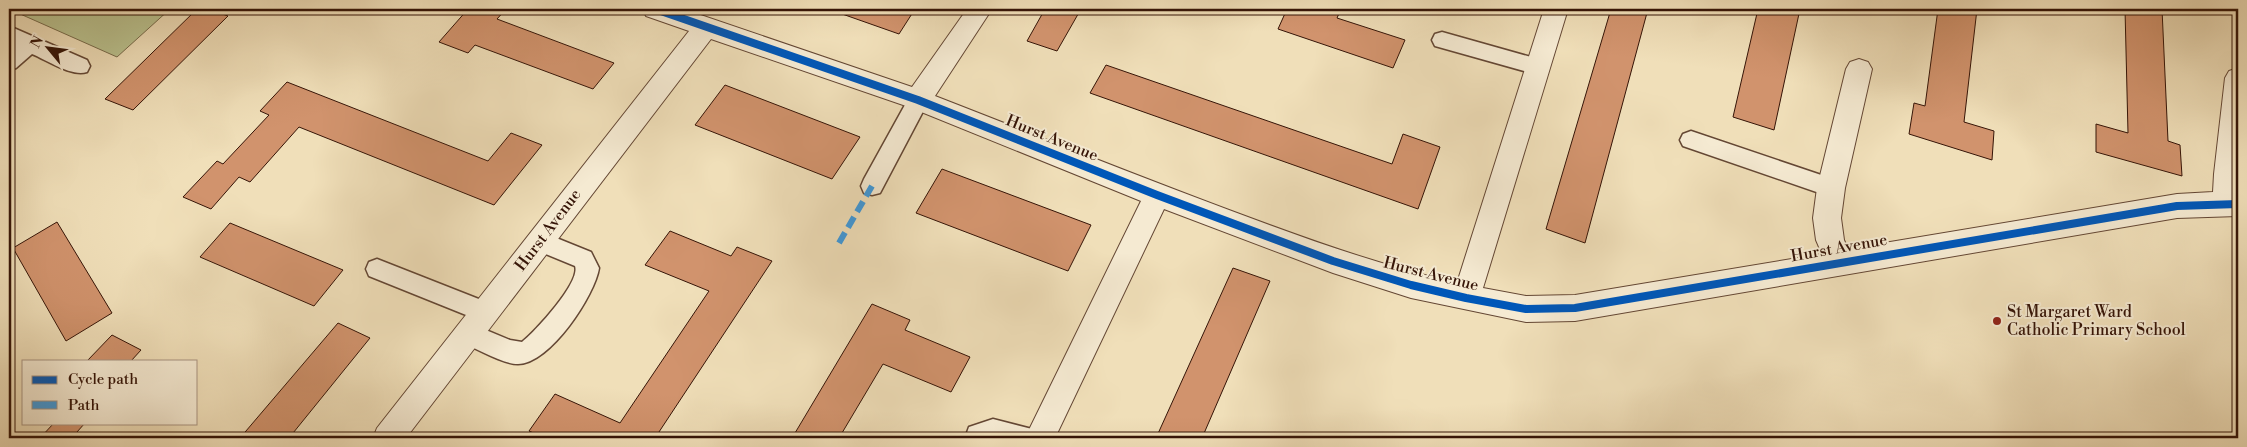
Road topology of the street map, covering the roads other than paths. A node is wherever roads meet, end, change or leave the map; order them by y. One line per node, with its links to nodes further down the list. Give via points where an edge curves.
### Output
1 (655, 9): 4 (street, Hurst Avenue)
2 (980, 9): 13 (street)
3 (1556, 9): 10 (street, Hurst Avenue)
4 (706, 27): 13 (street, Hurst Avenue); 19 (street, Hurst Avenue)
5 (9, 34): 7 (lane)
6 (1442, 40): 10 (lane)
7 (30, 43): 8 (lane); 9 (lane)
8 (9, 62)
9 (80, 66)
10 (1538, 68): 22 (street, Hurst Avenue)
11 (1859, 69): 16 (street, Hurst Avenue)
12 (2238, 78): 18 (street, Hurst Avenue, via 2227,174)
13 (918, 100): 15 (lane); 17 (street, Hurst Avenue)
14 (1691, 140): 16 (lane)
15 (872, 186)
16 (1831, 188): 20 (street, Hurst Avenue, via 1827,218 1830,240)
17 (1157, 195): 22 (street, Hurst Avenue, via 1333,261); 28 (street)
18 (2233, 203): 20 (street, Hurst Avenue, via 2176,206)
19 (539, 241): 23 (street, Hurst Avenue); 24 (lane, via 583,259 588,268 586,280 542,340 519,354)
20 (1839, 262): 22 (street, Hurst Avenue, via 1575,308 1526,310)
21 (377, 269): 23 (lane)
22 (1466, 298)
23 (486, 312): 24 (street, Hurst Avenue)
24 (468, 334): 25 (street, Hurst Avenue)
25 (390, 436)
26 (977, 438): 27 (lane, via 993,431)
27 (1027, 438)
28 (1040, 438)

